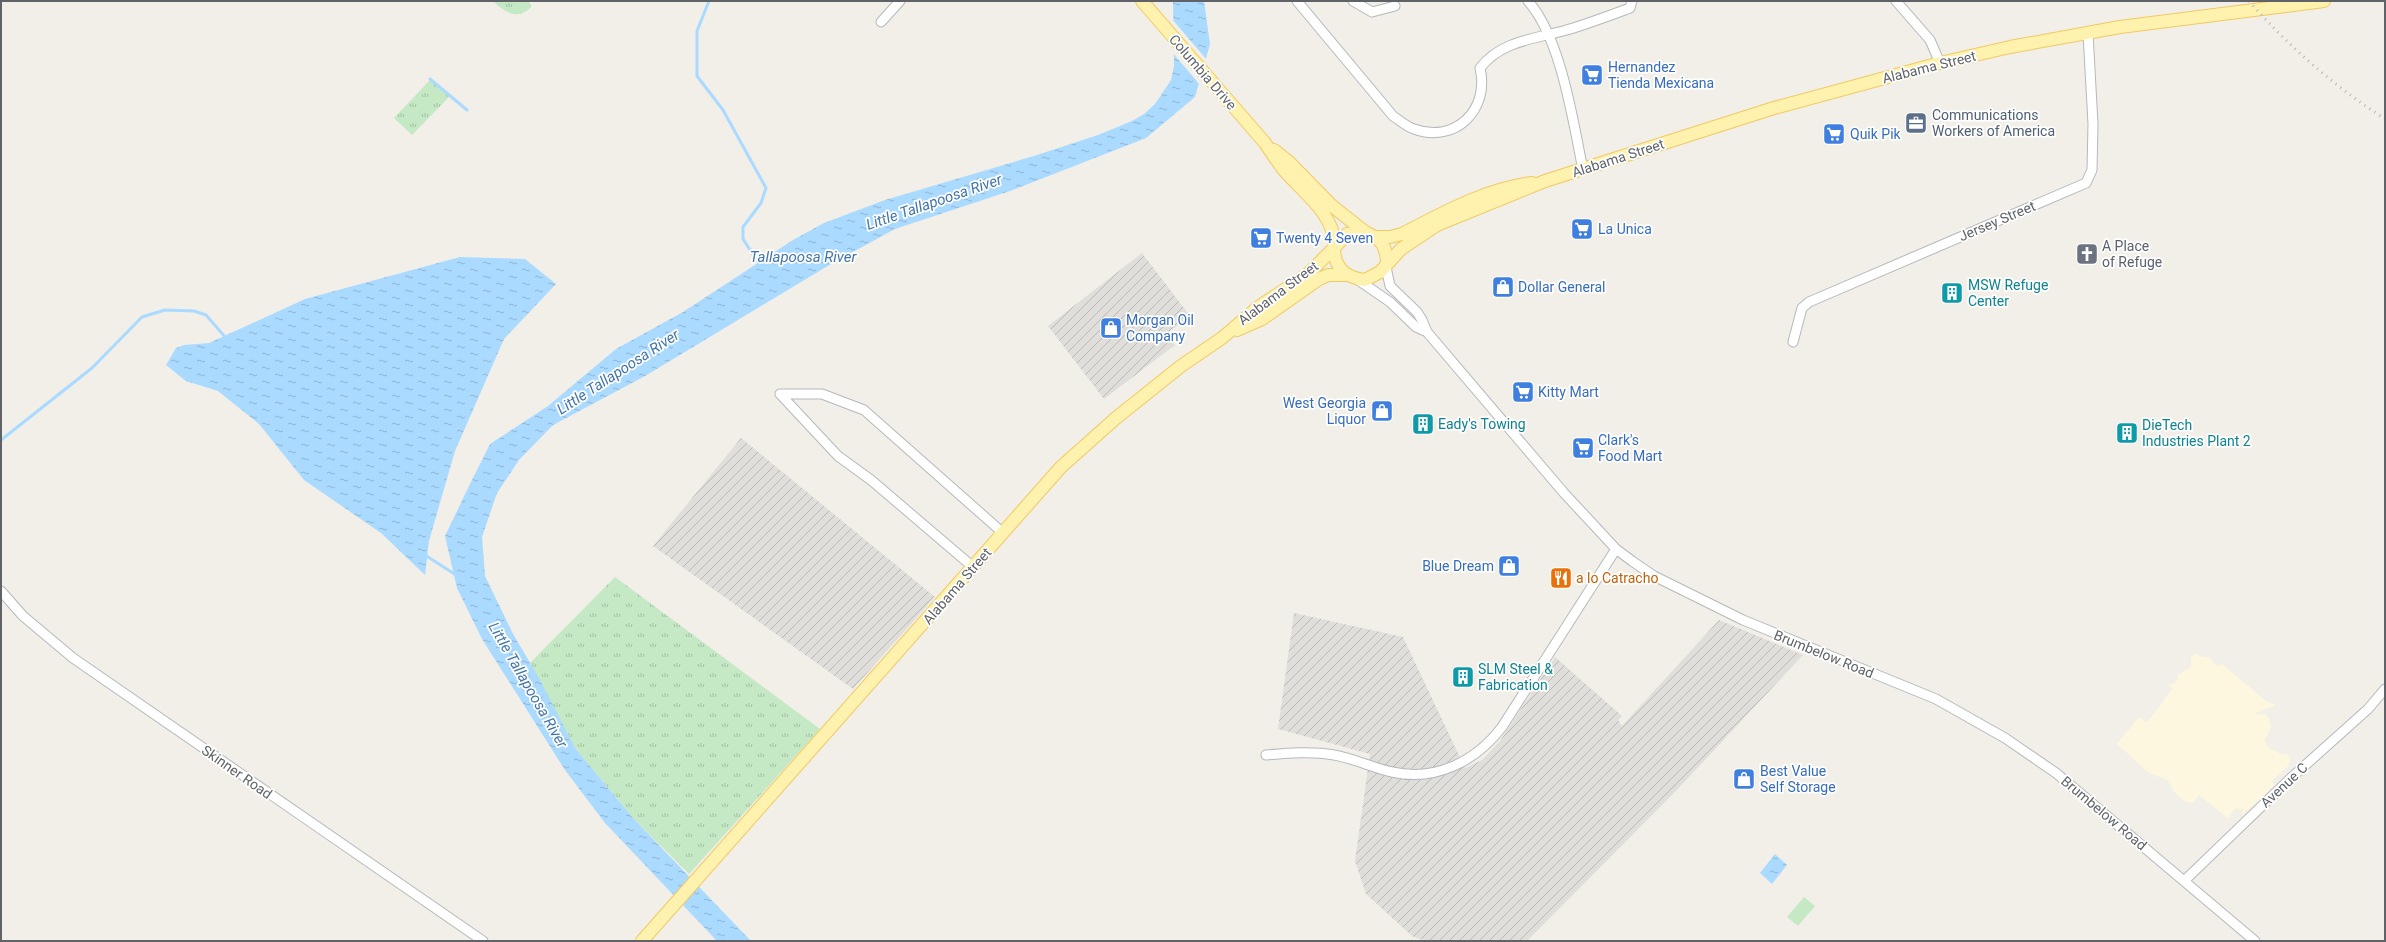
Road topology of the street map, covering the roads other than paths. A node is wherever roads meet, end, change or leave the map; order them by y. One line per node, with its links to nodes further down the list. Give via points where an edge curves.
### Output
1 (900, 1): 10 (street)
2 (1142, 1): 14 (main road, Columbia Drive)
3 (1298, 1): 12 (street, via 1393,116 1413,129 1427,132 1456,127 1470,118 1478,106 1482,91 1480,68 1489,57 1512,44)
4 (1353, 1): 9 (street, via 1372,12)
5 (1528, 1): 12 (street)
6 (1632, 1): 12 (street, via 1630,8)
7 (1896, 1): 13 (street, via 1930,40)
8 (2324, 1): 11 (main road, Alabama Street, via 2197,16)
9 (1395, 6)
10 (881, 22)
11 (2088, 34): 13 (main road, Alabama Street, via 2010,47); 23 (street, Jersey Street, via 2093,138 2092,170 2086,183 1808,302 1802,308)
12 (1548, 35): 15 (street, via 1559,67)
13 (1940, 63): 15 (main road, Alabama Street, via 1757,113)
14 (1265, 143): 17 (main road, Columbia Drive, via 1289,162 1331,205); 18 (main road, Columbia Drive, via 1283,168 1327,216 1334,231)
15 (1583, 170): 16 (main road, Alabama Street)
16 (1545, 181): 17 (main road, Alabama Street, via 1515,185 1483,196 1402,234 1390,237); 19 (main road, Alabama Street, via 1437,225 1401,249)
17 (1371, 235): 18 (main road, via 1347,234); 19 (main road, via 1385,248)
18 (1335, 246): 20 (main road, via 1335,263); 22 (main road, Alabama Street, via 1308,274 1257,308)
19 (1386, 265): 20 (main road, via 1369,279); 21 (street, Brumbelow Road, via 1390,286 1417,312)
20 (1352, 277): 21 (street, Brumbelow Road, via 1390,302 1416,327); 22 (main road, Alabama Street, via 1328,275 1319,279 1262,318)
21 (1427, 332): 25 (street, Brumbelow Road, via 1564,494)
22 (1222, 338): 24 (main road, Alabama Street, via 1180,366 1116,418 1061,467)
23 (1793, 342)
24 (1003, 533): 26 (main road, Alabama Street); 26 (street, via 864,410 822,394 780,394 838,456 871,480)
25 (1616, 549): 29 (street, via 1502,727 1486,746 1470,758 1440,772 1408,774 1334,755 1291,753); 30 (street, Brumbelow Road, via 1654,576 1742,620 1936,700 1974,720 2056,773)
26 (973, 567): 32 (main road, Alabama Street)
27 (1, 591): 31 (street, Skinner Road, via 23,616 73,658)
28 (2385, 689): 30 (street, Avenue C, via 2368,709 2292,777)
29 (1266, 756)
30 (2184, 881): 33 (street, Brumbelow Road)
31 (483, 941)
32 (642, 941)
33 (2255, 941)

